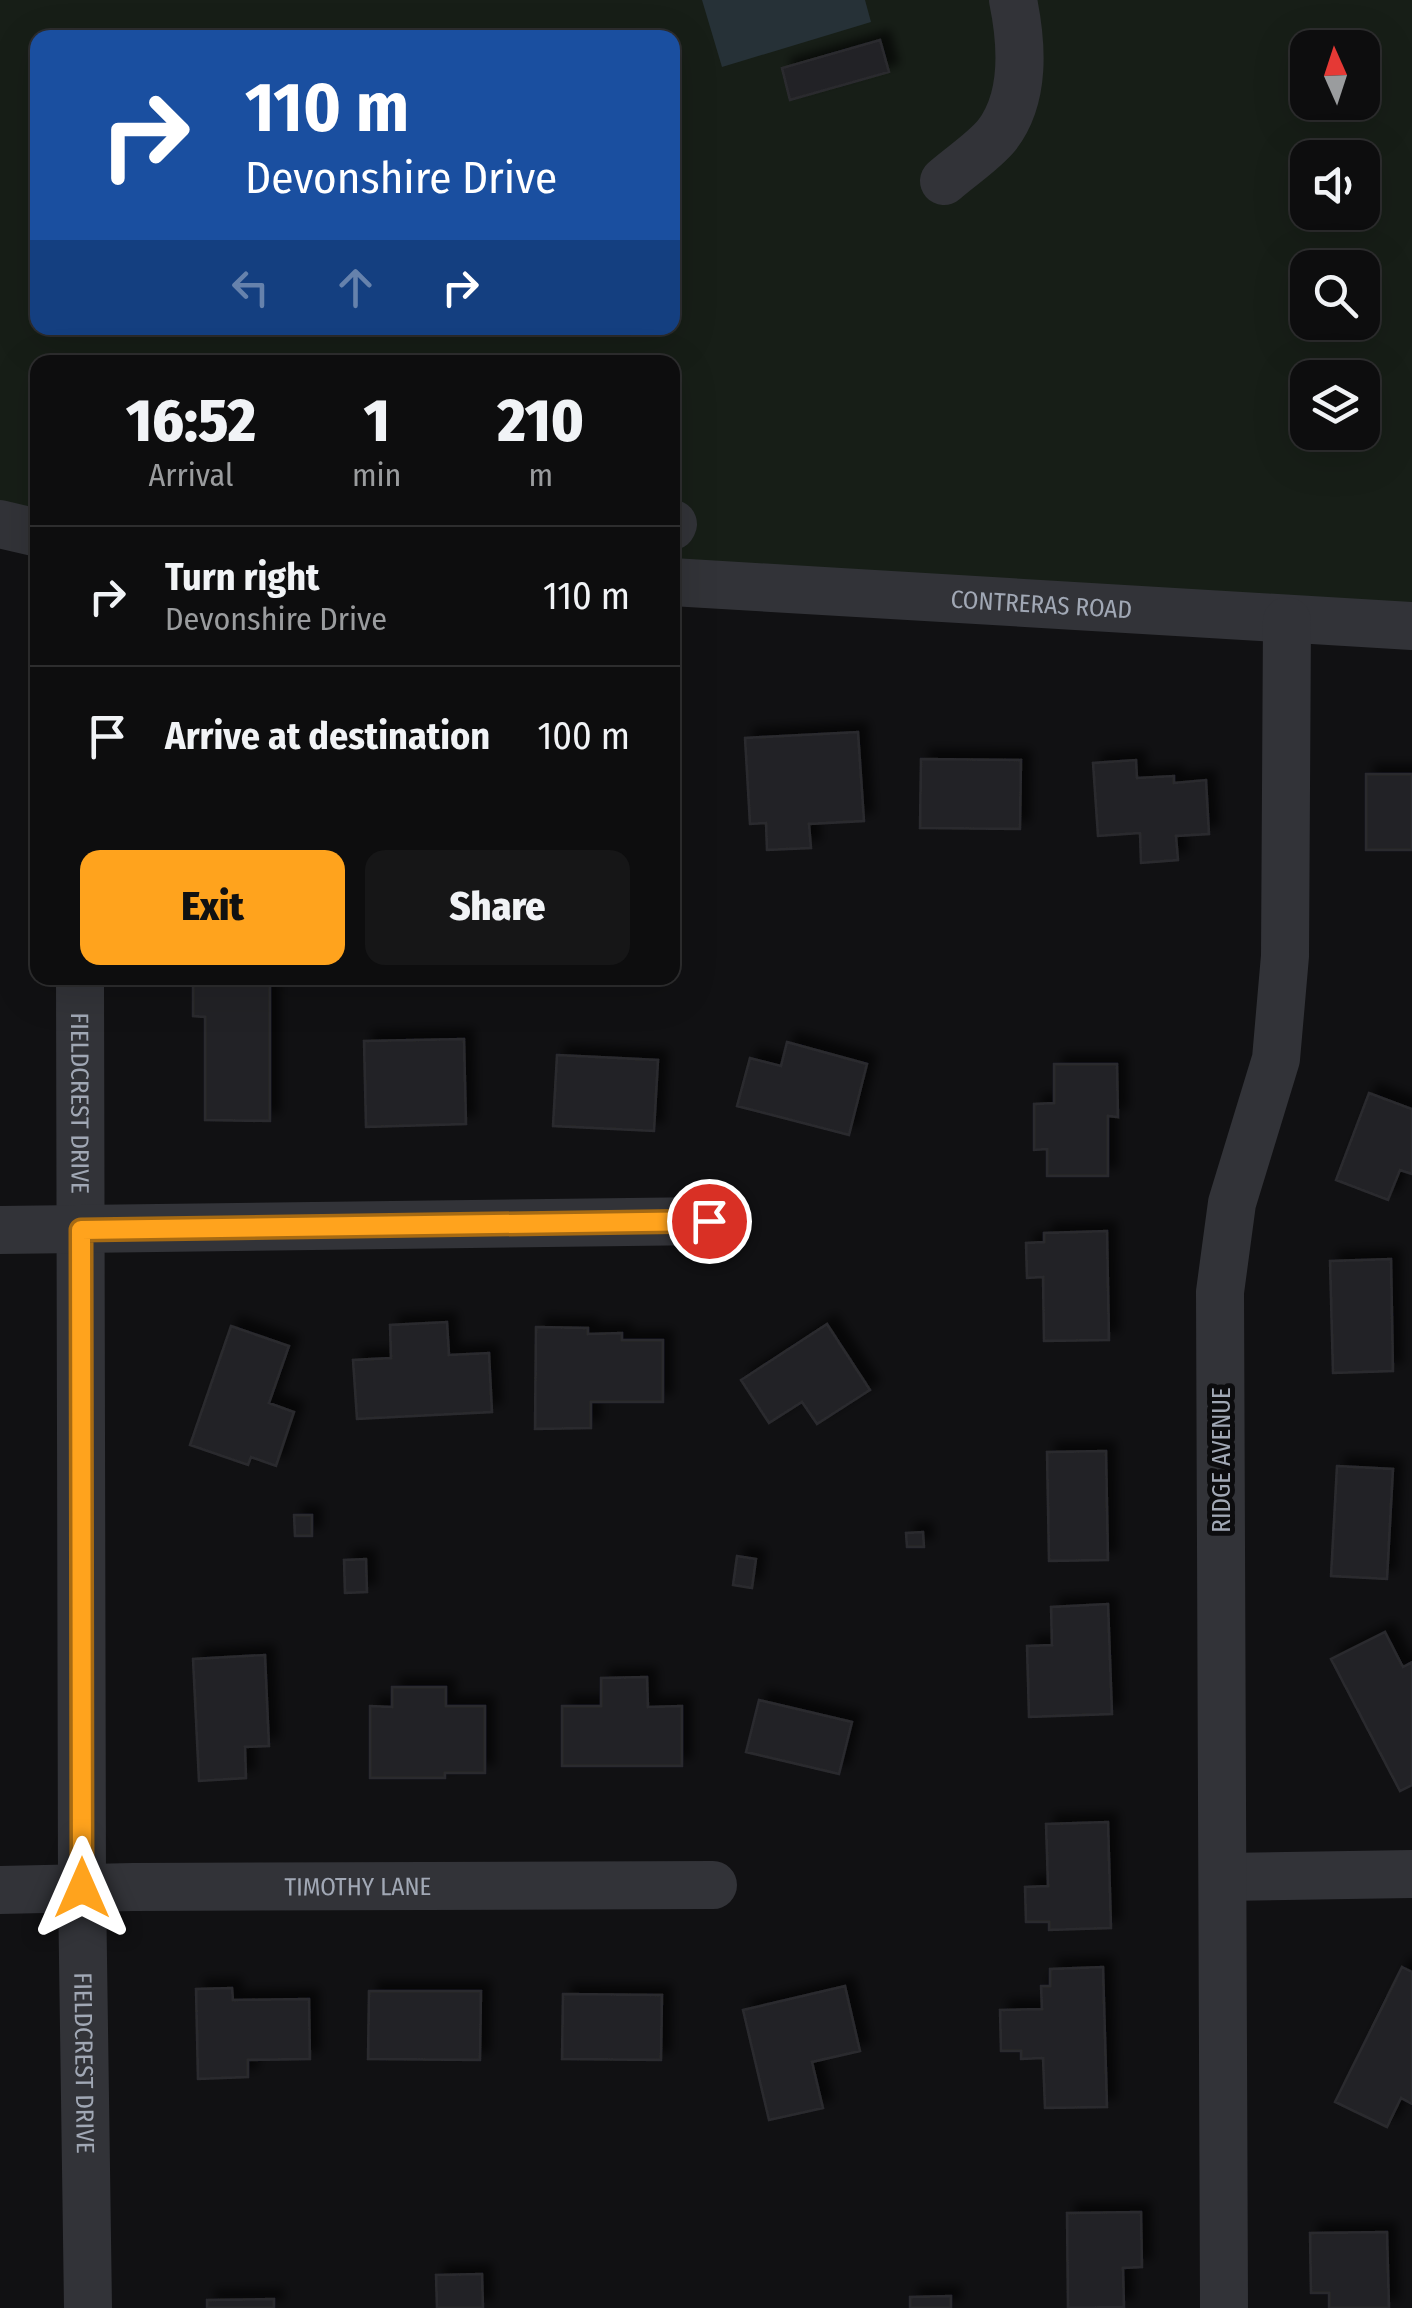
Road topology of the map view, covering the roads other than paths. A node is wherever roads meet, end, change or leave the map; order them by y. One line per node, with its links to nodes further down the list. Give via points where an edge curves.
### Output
1 (1013, 0): 2 (street, via 1020,33 1014,103 996,136)
2 (944, 181)
3 (0, 524): 4 (street)
4 (30, 531)
5 (680, 582): 6 (street, CONTRERAS ROAD)
6 (1287, 620): 7 (street, CONTRERAS ROAD); 13 (street, RIDGE AVENUE, via 1285,956 1276,1059 1232,1203 1220,1292)
7 (1412, 626)
8 (80, 985): 11 (street, FIELDCREST DRIVE)
9 (709, 1221): 11 (street)
10 (0, 1230): 11 (street)
11 (81, 1230): 15 (street, FIELDCREST DRIVE)
12 (1412, 1874): 13 (street)
13 (1224, 1877): 18 (street, RIDGE AVENUE)
14 (712, 1885): 15 (street, TIMOTHY LANE)
15 (82, 1888): 16 (street, TIMOTHY LANE); 17 (street, FIELDCREST DRIVE)
16 (0, 1890)
17 (88, 2308)
18 (1224, 2308)

